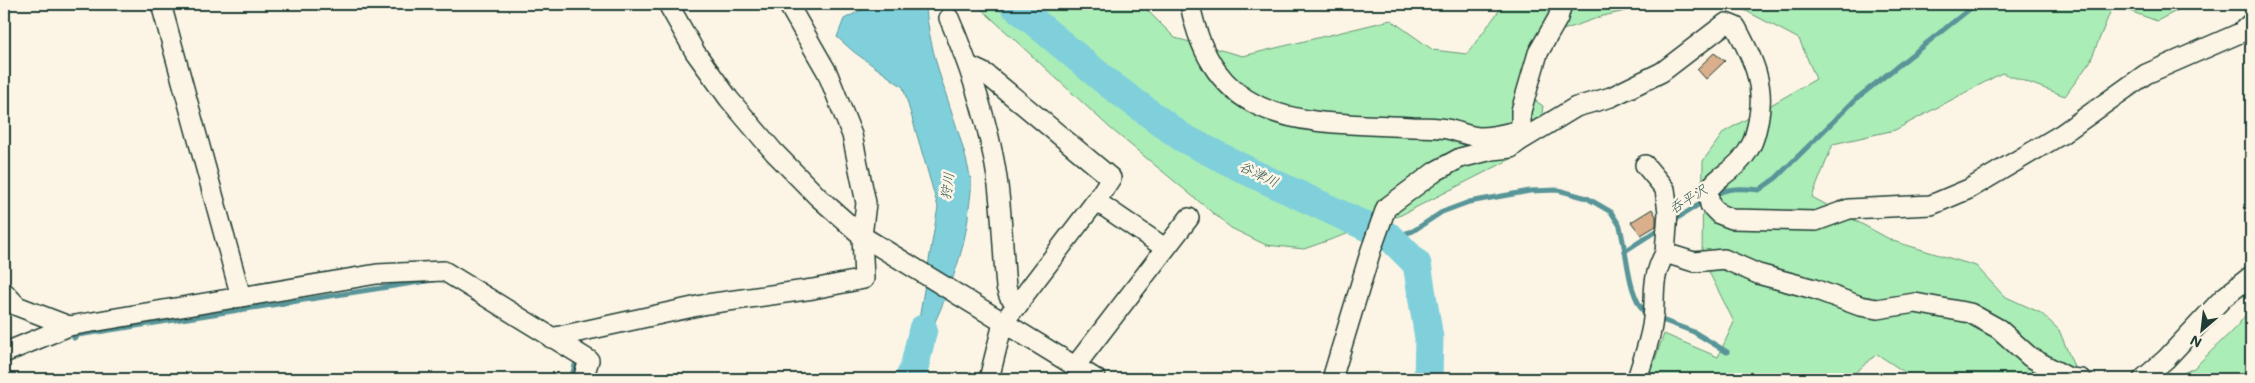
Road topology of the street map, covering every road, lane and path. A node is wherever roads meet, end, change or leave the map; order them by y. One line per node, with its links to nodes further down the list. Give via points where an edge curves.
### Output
1 (161, 4): 18 (street)
2 (668, 4): 13 (street, via 729,99 774,152 811,190)
3 (788, 4): 13 (street, via 827,72 852,135 866,203)
4 (1190, 4): 9 (street, via 1200,43 1221,77 1249,102 1279,115 1321,122 1445,128 1478,137)
5 (1562, 4): 9 (street, via 1558,18 1538,52 1521,111)
6 (949, 18): 8 (street)
7 (2251, 23): 9 (street, via 2232,37 2146,74 2062,134 1970,189 1931,205 1849,209 1816,221 1732,219 1719,214 1710,205 1708,191 1714,181 1731,172 1754,142 1762,103 1750,52 1736,26 1726,22 1662,72 1611,97 1576,107)
8 (970, 66): 11 (street, via 986,74 1111,178); 19 (street, via 993,155 1006,287)
9 (1520, 136): 28 (street, via 1511,148 1460,158 1386,208)
10 (1645, 165): 15 (street, via 1666,189)
11 (1096, 201): 14 (street); 19 (street)
12 (1189, 218): 14 (street)
13 (869, 240): 20 (street); 22 (street, via 864,279 707,304)
14 (1165, 248): 24 (street)
15 (1665, 253): 29 (street, via 1653,287 1652,326); 30 (street, via 1694,262 1724,259 1758,274 1860,306 1876,309 1915,303 1970,313 1999,329 2030,357 2069,378)
16 (2251, 276): 31 (street, via 2223,298)
17 (4, 292): 21 (street, via 17,306)
18 (241, 297): 21 (street); 22 (street, via 377,274 444,271)
19 (1019, 305): 20 (street)
20 (1003, 323): 24 (street); 26 (street)
21 (69, 326): 23 (street)
22 (551, 338): 25 (street, via 589,360)
23 (4, 353)
24 (1076, 365): 27 (street)
25 (583, 379)
26 (989, 379)
27 (1096, 379)
28 (1332, 379)
29 (1637, 379)
30 (2081, 379)
31 (2143, 379)

